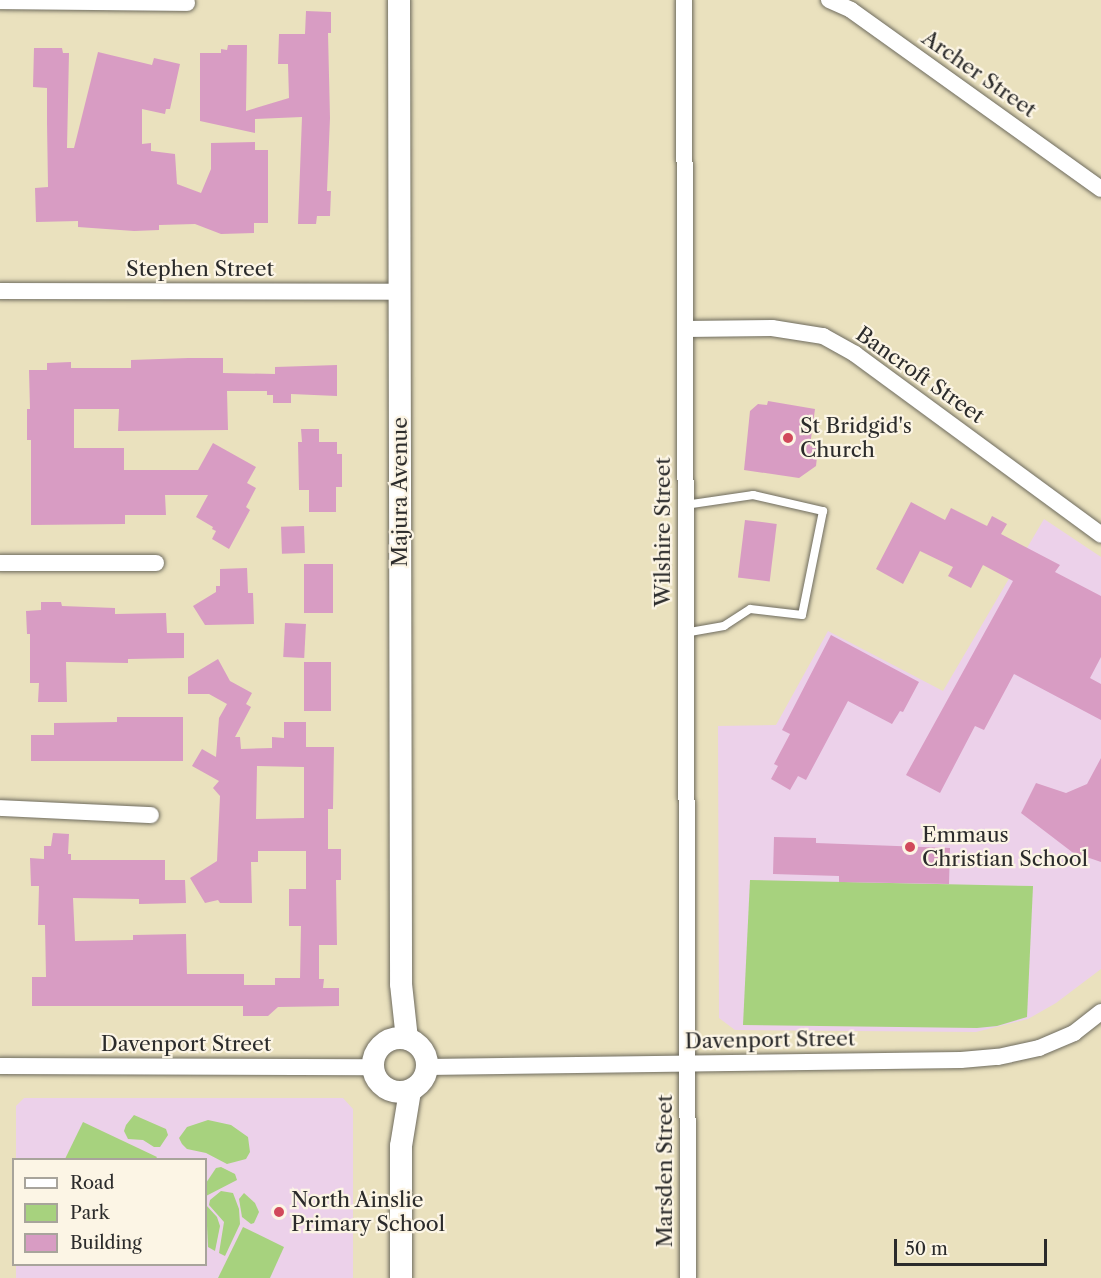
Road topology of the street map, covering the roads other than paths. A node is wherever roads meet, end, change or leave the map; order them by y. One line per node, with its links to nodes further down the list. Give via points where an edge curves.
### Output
1 (399, 0): 8 (main road, Majura Avenue)
2 (684, 0): 9 (street, Wilshire Street)
3 (829, 0): 6 (street, Archer Street, via 850,10)
4 (0, 2): 5 (street)
5 (187, 3)
6 (1101, 189)
7 (0, 291): 8 (street, Stephen Street)
8 (400, 292): 17 (main road, Majura Avenue)
9 (685, 329): 10 (street, Wilshire Street); 11 (street, Bancroft Street, via 772,328 823,336 855,354)
10 (685, 505): 14 (street, Wilshire Street); 14 (lane, via 753,495 823,511 802,615 750,609 724,626)
11 (1101, 535)
12 (0, 562): 13 (street)
13 (156, 563)
14 (686, 633): 21 (street, Wilshire Street)
15 (0, 808): 16 (street)
16 (151, 814)
17 (401, 984): 19 (main road, Majura Avenue); 20 (main road, Majura Avenue)
18 (1101, 1012): 21 (street, Davenport Street, via 1074,1033 1039,1048 998,1057)
19 (407, 1039): 20 (main road); 24 (main road, via 420,1046)
20 (382, 1044): 23 (main road)
21 (686, 1064): 24 (street, Davenport Street); 27 (street, Marsden Street)
22 (0, 1066): 23 (street, Davenport Street)
23 (372, 1067): 25 (main road, via 377,1081)
24 (427, 1067): 25 (main road, via 422,1082)
25 (399, 1090): 26 (main road)
26 (401, 1278)
27 (688, 1278)

